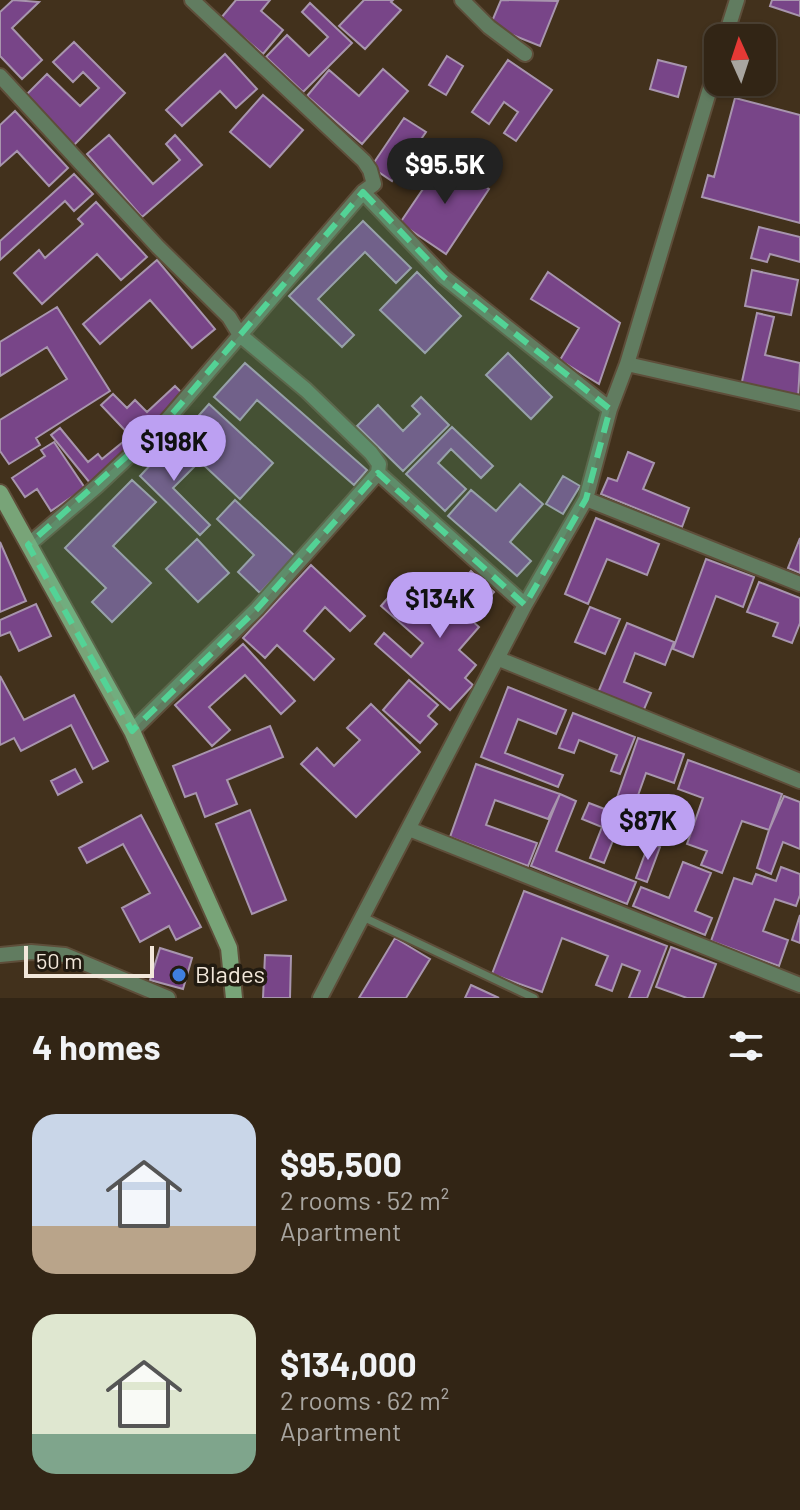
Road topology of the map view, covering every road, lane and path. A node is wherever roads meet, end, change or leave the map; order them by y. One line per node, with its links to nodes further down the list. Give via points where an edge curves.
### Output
1 (192, 0): 8 (street, via 364,161 374,184)
2 (462, 0): 5 (street)
3 (737, 0): 4 (street)
4 (729, 24)
5 (525, 54)
6 (0, 76): 9 (street, via 229,317)
7 (708, 96): 10 (street)
8 (363, 192): 9 (street); 12 (street, via 444,277)
9 (240, 335): 13 (street, via 371,453); 16 (street, via 166,421)
10 (627, 364): 11 (street); 12 (street)
11 (800, 403)
12 (610, 409): 15 (street)
13 (378, 473): 18 (street); 20 (street, via 257,609)
14 (0, 493): 16 (street)
15 (586, 499): 17 (street); 18 (street)
16 (28, 545): 20 (street)
17 (800, 584)
18 (525, 605): 19 (street)
19 (499, 659): 21 (street); 22 (street)
20 (132, 731): 27 (street, via 229,948)
21 (800, 781)
22 (409, 829): 23 (street); 25 (street)
23 (363, 917): 28 (street); 29 (lane)
24 (0, 955): 26 (street, via 65,955)
25 (800, 985)
26 (168, 998)
27 (234, 998)
28 (320, 998)
29 (534, 998)

